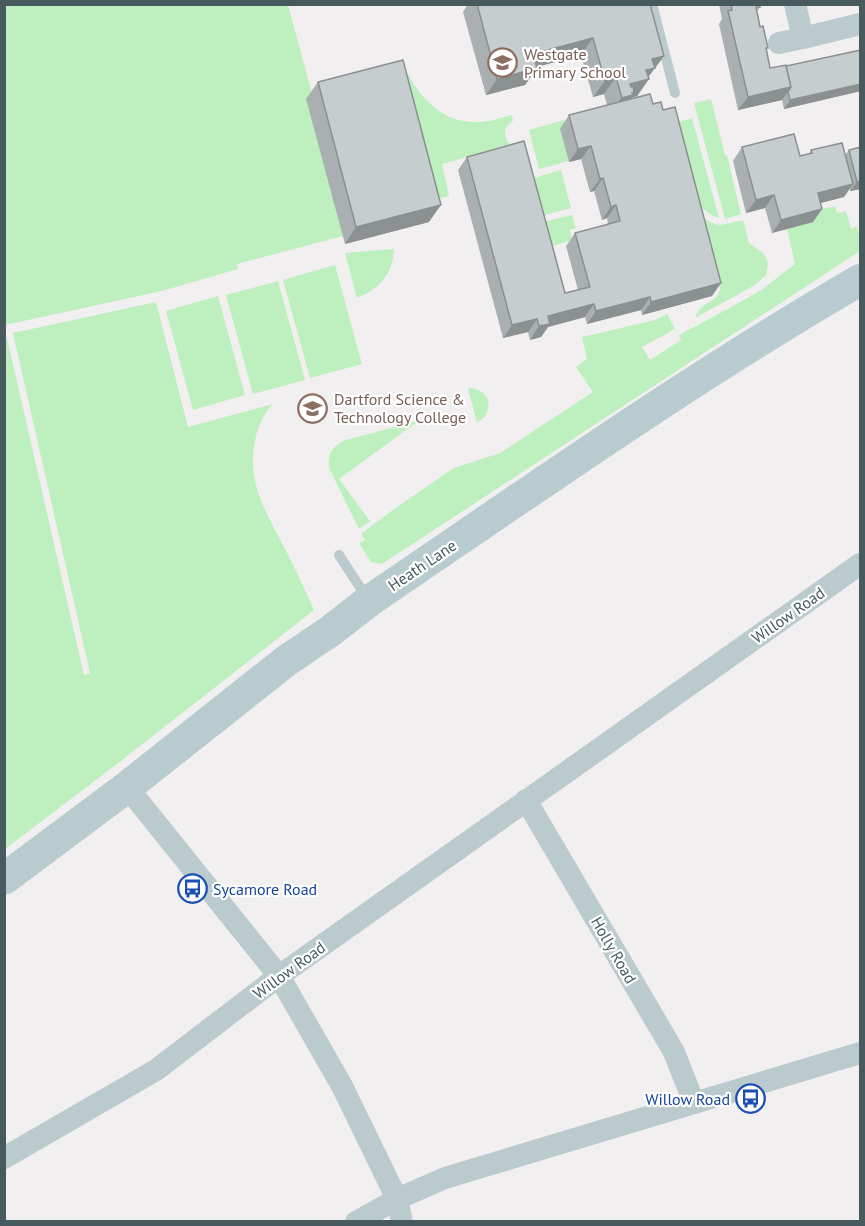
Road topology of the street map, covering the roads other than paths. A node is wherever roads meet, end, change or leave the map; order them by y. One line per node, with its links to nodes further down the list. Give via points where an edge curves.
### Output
1 (652, 4): 6 (lane)
2 (795, 4): 4 (street)
3 (861, 24): 4 (street)
4 (803, 38): 5 (street)
5 (779, 43)
6 (675, 93)
7 (861, 280): 10 (street, Heath Lane, via 710,371)
8 (339, 555): 10 (lane)
9 (861, 564): 12 (street, Willow Road)
10 (369, 601): 11 (street, Heath Lane, via 286,661)
11 (127, 787): 13 (street, Heath Lane); 14 (street)
12 (526, 800): 14 (street, Willow Road); 16 (street, Holly Road, via 674,1052)
13 (4, 879)
14 (279, 976): 17 (street, Willow Road, via 156,1070); 18 (street, via 342,1086)
15 (861, 1053): 16 (street)
16 (694, 1103): 18 (street, via 445,1178)
17 (4, 1158)
18 (397, 1199): 19 (street); 20 (street)
19 (356, 1221)
20 (402, 1221)

